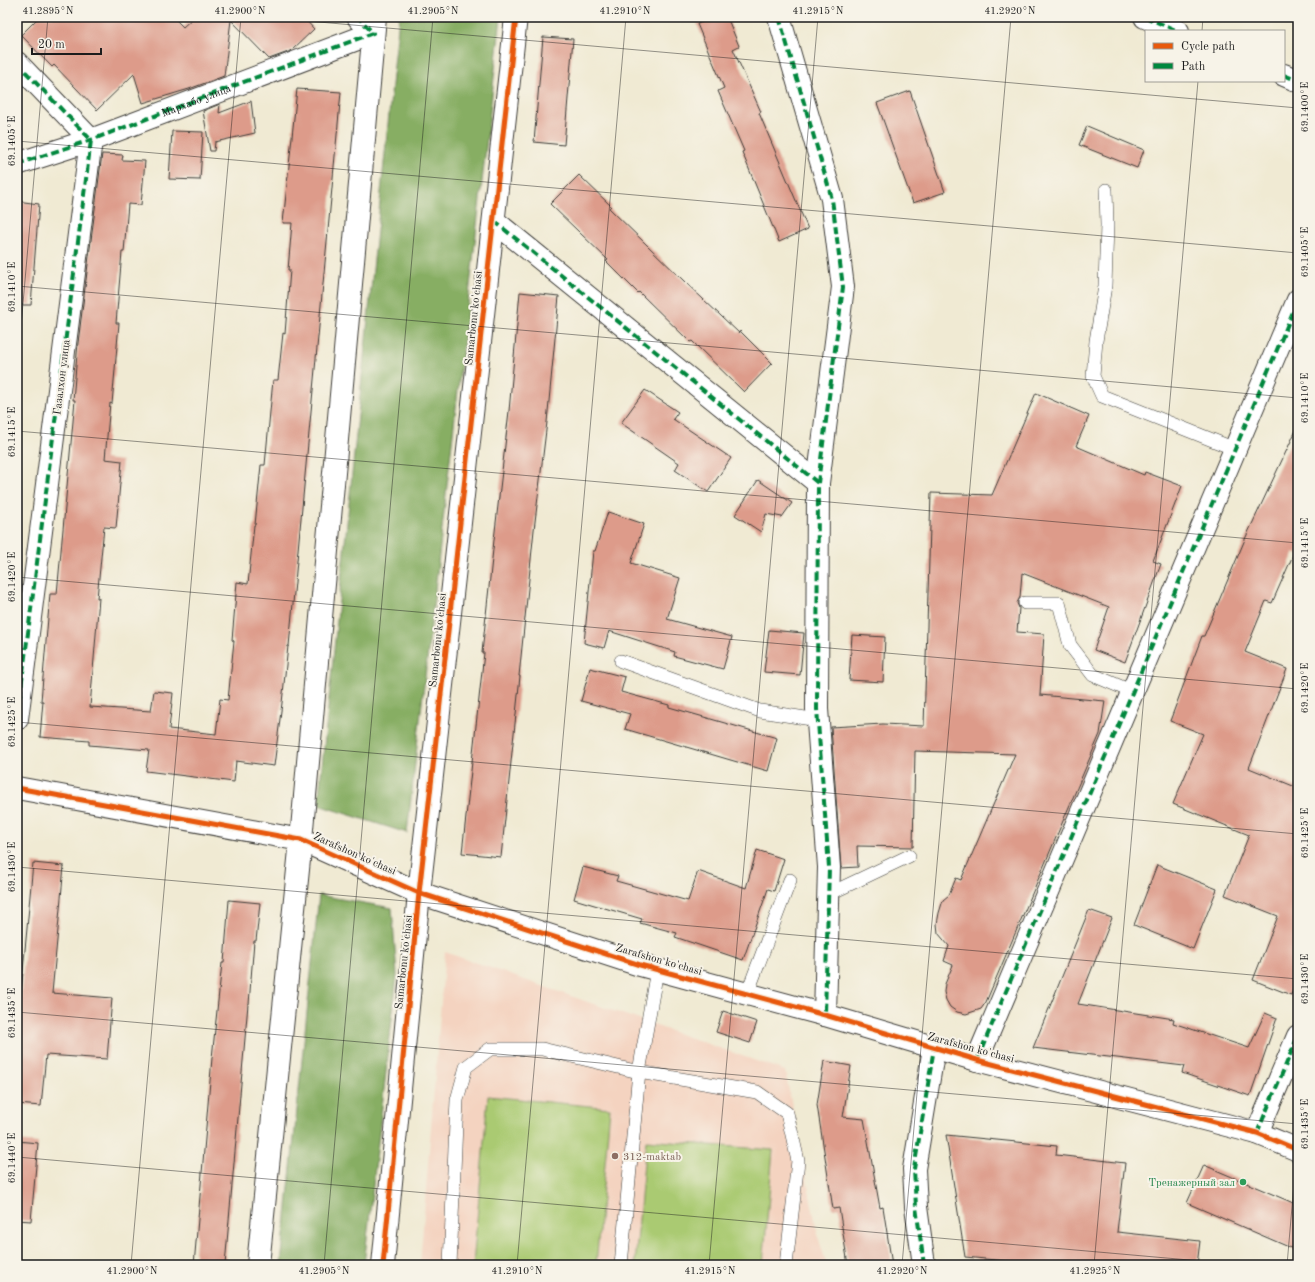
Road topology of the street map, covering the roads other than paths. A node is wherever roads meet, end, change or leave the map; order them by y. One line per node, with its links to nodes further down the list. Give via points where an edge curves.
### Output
1 (358, 17): 5 (street)
2 (516, 17): 13 (street, Samarbonu ko'chasi)
3 (779, 17): 16 (street, via 832,199 843,287)
4 (1145, 17): 6 (street)
5 (374, 25): 10 (street, Мархабо улица); 23 (street)
6 (1176, 30)
7 (17, 63): 10 (street)
8 (1285, 75): 9 (street)
9 (1298, 81)
10 (91, 140): 11 (street, Мархабо улица); 20 (street, Газалхон улица)
11 (17, 164)
12 (1106, 190): 15 (lane, via 1105,286 1093,376 1102,396)
13 (494, 222): 16 (street); 26 (street, Samarbonu ko'chasi)
14 (1298, 300): 15 (street)
15 (1235, 449): 19 (street)
16 (818, 483): 21 (street)
17 (1025, 603): 19 (lane, via 1059,603 1070,645 1093,675)
18 (621, 661): 21 (lane, via 760,711)
19 (1133, 692): 33 (street)
20 (17, 719)
21 (818, 720): 27 (street, via 829,867)
22 (17, 788): 23 (street, Zarafshon ko'chasi)
23 (301, 840): 26 (street, Zarafshon ko'chasi); 37 (street)
24 (909, 856): 27 (lane)
25 (790, 880): 29 (lane)
26 (419, 893): 28 (street, Zarafshon ko'chasi); 38 (street, Samarbonu ko'chasi)
27 (828, 894): 30 (street)
28 (657, 970): 29 (street, Zarafshon ko'chasi); 34 (lane)
29 (747, 994): 30 (street, Zarafshon ko'chasi)
30 (825, 1015): 32 (street, Zarafshon ko'chasi)
31 (1298, 1036): 35 (street)
32 (934, 1048): 33 (street, Zarafshon ko'chasi); 42 (street, via 914,1169)
33 (977, 1060): 35 (street, Zarafshon ko'chasi)
34 (639, 1072): 39 (lane, via 542,1049 490,1049 466,1067 457,1100); 40 (lane); 41 (lane, via 757,1092 788,1113 798,1161)
35 (1257, 1133): 36 (street, Zarafshon ko'chasi)
36 (1298, 1150)
37 (258, 1265)
38 (383, 1265)
39 (450, 1265)
40 (621, 1265)
41 (786, 1265)
42 (924, 1265)

